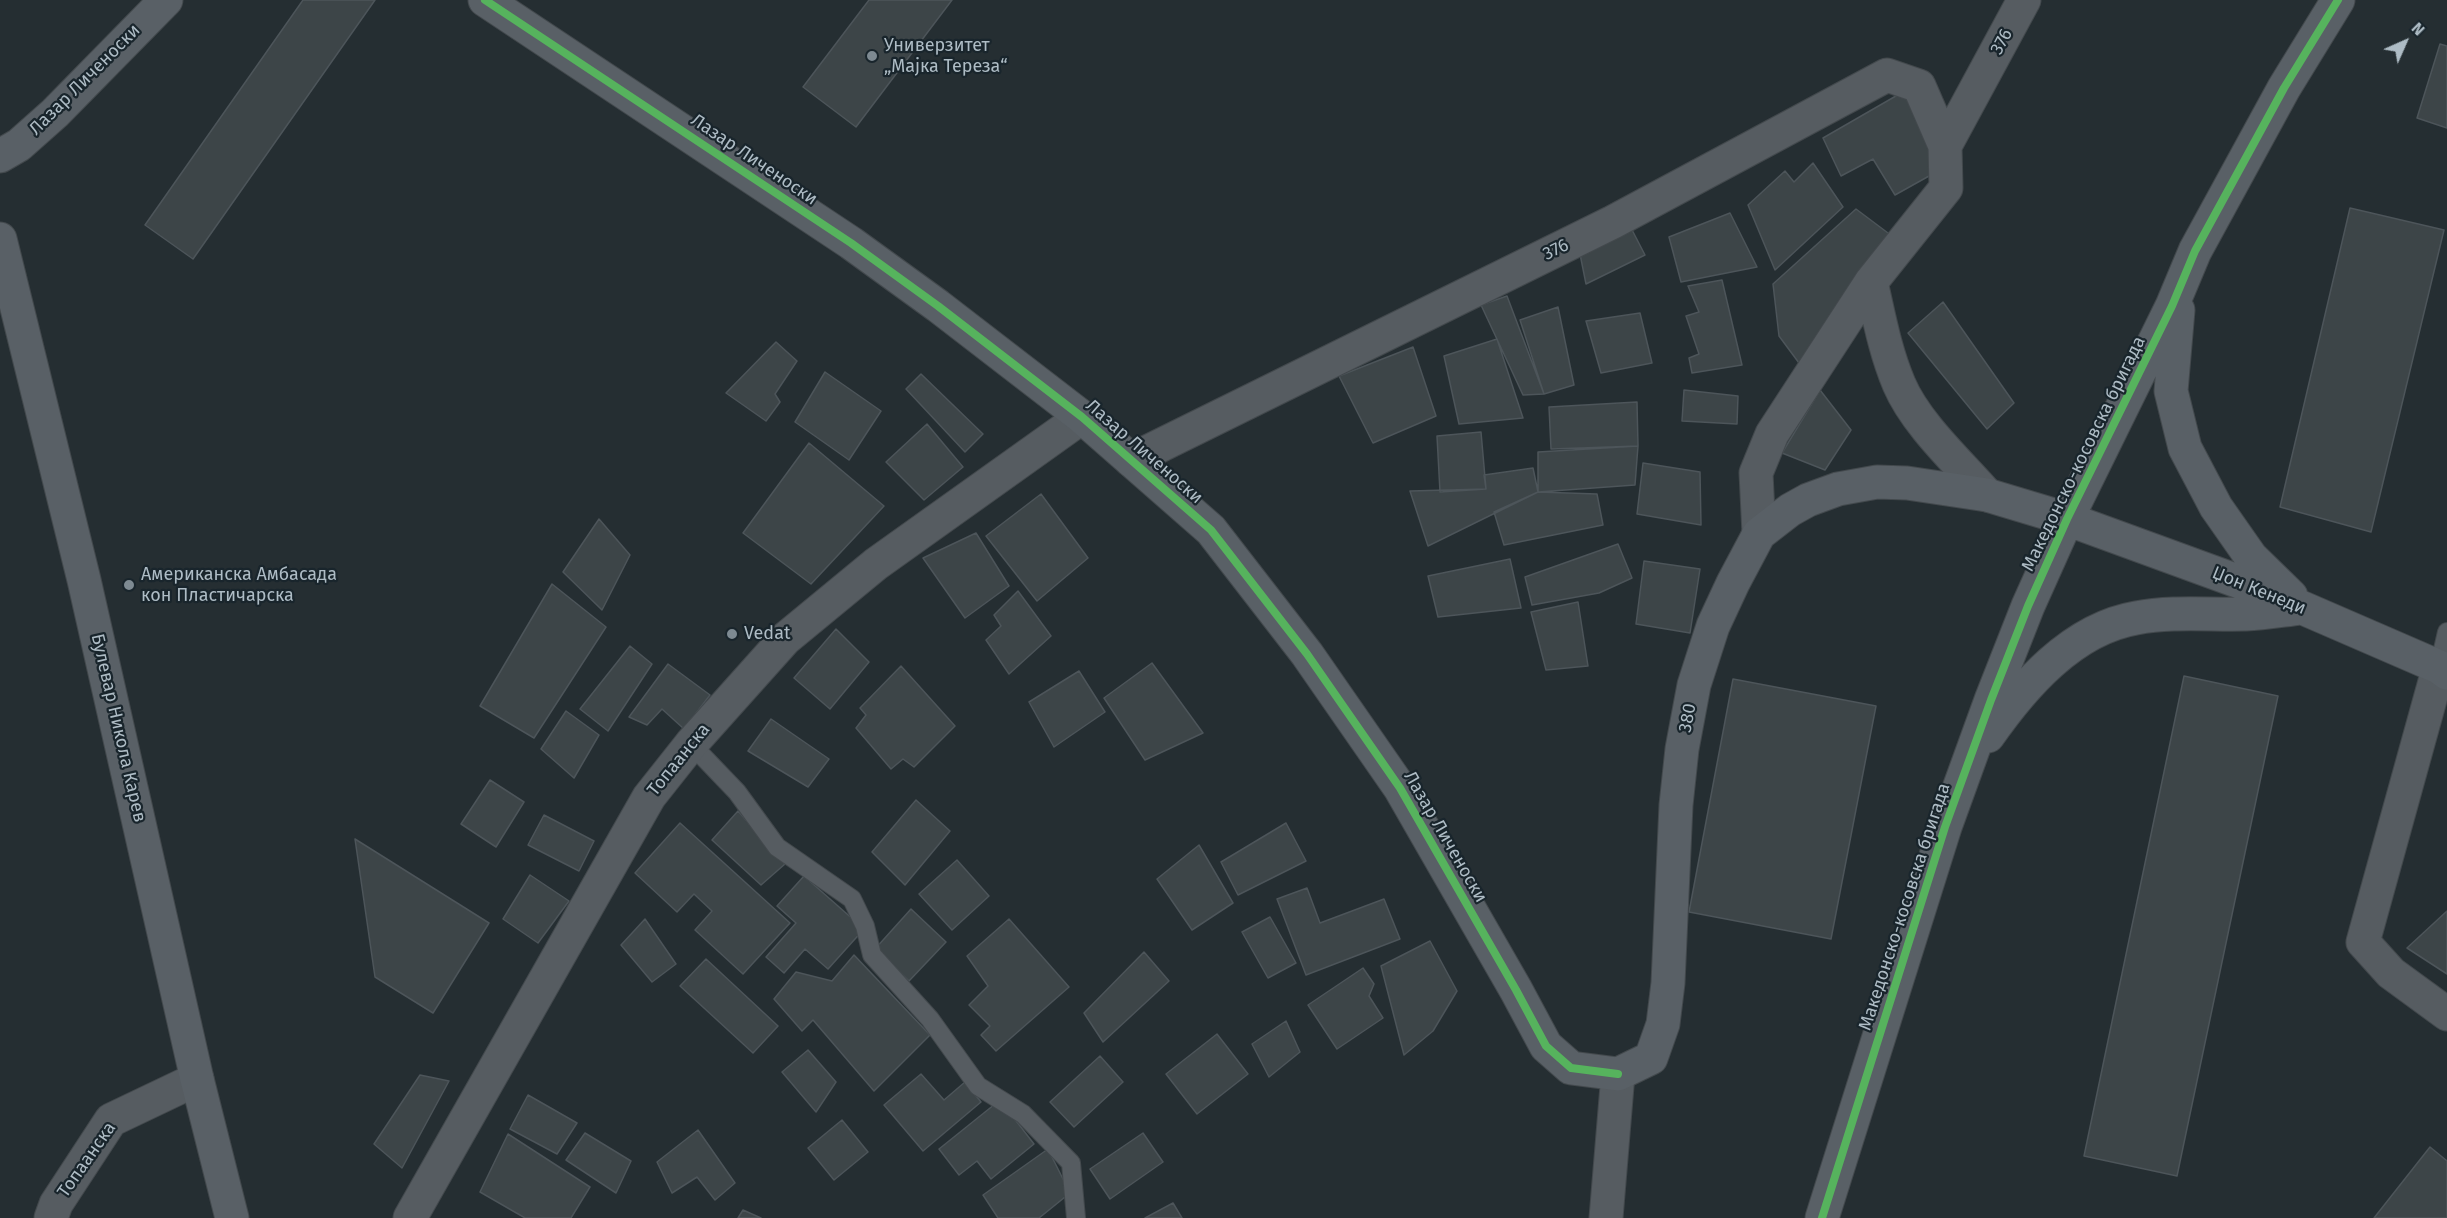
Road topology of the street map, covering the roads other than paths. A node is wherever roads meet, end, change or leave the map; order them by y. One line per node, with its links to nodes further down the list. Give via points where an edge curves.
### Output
1 (166, 0): 6 (street, Лазар Личеноски, via 55,113 19,145)
2 (485, 0): 10 (street, Лазар Личеноски, via 851,243)
3 (2024, 0): 5 (street, 376)
4 (2338, 0): 9 (street, Македонско-косовска бригада, via 2284,88)
5 (1945, 146): 8 (street, 376, via 1946,188); 11 (street, 376, via 1919,86 1887,75 1613,222)
6 (0, 156)
7 (0, 239): 22 (street, Булевар Никола Карев, via 84,580)
8 (1871, 282): 12 (street, via 1884,343 1900,386 1921,419); 14 (street, 376, via 1772,434 1756,473)
9 (2182, 282): 13 (street, Македонско-косовска бригада); 15 (street, via 2171,391 2185,448 2216,507 2251,557)
10 (1082, 417): 11 (street, Лазар Личеноски); 18 (street, Топаанска, via 876,564 794,632)
11 (1131, 460): 21 (street, Лазар Личеноски, via 1211,530 1307,654 1400,788 1546,1046 1571,1068)
12 (1987, 495): 13 (street, 380); 14 (street, 380, via 1877,482 1838,489 1808,500)
13 (2067, 519): 15 (street, Џон Кенеди); 19 (street, Македонско-косовска бригада, via 2028,606)
14 (1759, 534): 21 (street, 380, via 1713,626 1694,685 1676,805 1663,1024 1651,1058)
15 (2302, 608): 17 (street, Џон Кенеди); 19 (street, via 2247,614 2155,615 2097,630 2062,653 2031,683)
16 (2447, 632): 17 (lane)
17 (2443, 670): 20 (street, via 2363,942 2391,973)
18 (691, 744): 25 (street, Топаанска, via 649,797); 26 (lane, via 737,792 777,847 852,899 865,926 872,955 930,1019 978,1086 1023,1113 1071,1163)
19 (1964, 771): 28 (street, Македонско-косовска бригада)
20 (2447, 1014)
21 (1618, 1074): 27 (street)
22 (197, 1079): 23 (street, Топаанска, via 111,1120 56,1204); 24 (street, Булевар Никола Карев)
23 (51, 1218)
24 (232, 1218)
25 (410, 1218)
26 (1076, 1218)
27 (1606, 1218)
28 (1822, 1218)

